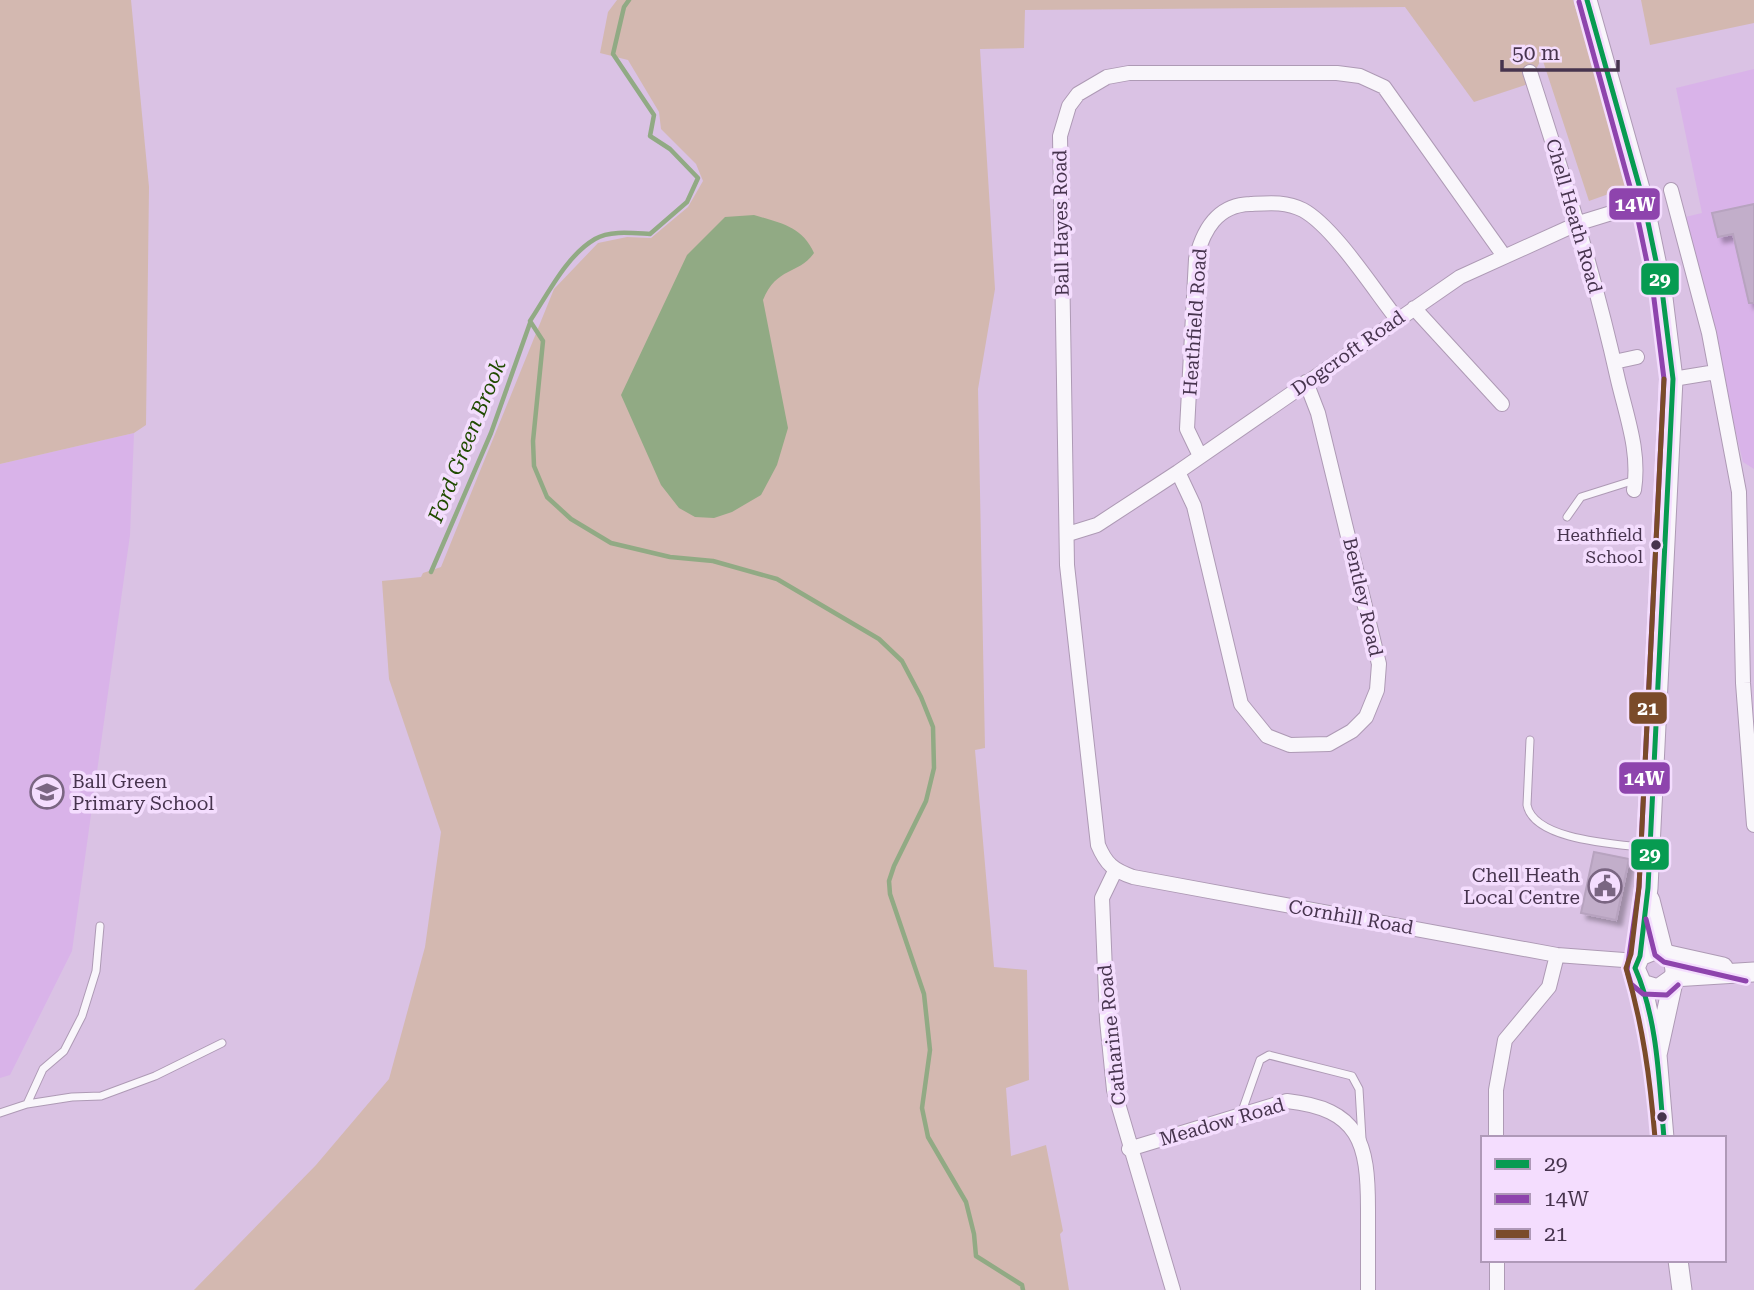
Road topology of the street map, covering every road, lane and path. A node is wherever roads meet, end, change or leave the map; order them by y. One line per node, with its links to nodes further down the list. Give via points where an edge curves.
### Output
1 (1587, 0): 4 (street)
2 (1530, 72): 5 (street, Chell Heath Road)
3 (1671, 190): 11 (street)
4 (1644, 203): 5 (street, Dogcroft Road); 12 (street, via 1662,290)
5 (1578, 223): 6 (street, Dogcroft Road); 10 (street, Chell Heath Road)
6 (1504, 257): 7 (street, Dogcroft Road, via 1460,277); 20 (street, Ball Hayes Road, via 1384,87 1360,76 1129,73 1091,84 1069,106 1060,135)
7 (1414, 308): 8 (street, Dogcroft Road); 14 (street)
8 (1397, 319): 13 (street, Dogcroft Road); 15 (street, Heathfield Road, via 1321,223 1301,209 1280,203 1236,204 1210,222 1195,259 1187,429)
9 (1637, 357): 10 (street)
10 (1614, 362): 17 (street, Chell Heath Road, via 1636,452)
11 (1716, 372): 12 (street); 18 (street)
12 (1673, 379): 23 (street)
13 (1306, 382): 15 (street, Dogcroft Road); 16 (street, Bentley Road, via 1318,413 1379,664 1377,690 1366,717 1352,731 1329,744 1290,745 1267,736 1241,704 1194,506)
14 (1502, 404)
15 (1200, 456): 16 (street, Dogcroft Road)
16 (1178, 472): 20 (street, Dogcroft Road, via 1097,525)
17 (1635, 485): 19 (lane, via 1581,497)
18 (1746, 492): 22 (street, via 1743,683)
19 (1567, 517)
20 (1068, 534): 24 (street, Ball Hayes Road, via 1067,565 1098,845 1104,861)
21 (1530, 740): 23 (lane, via 1527,805 1536,823 1558,833)
22 (1754, 825)
23 (1650, 848): 25 (street)
24 (1115, 871): 28 (street, Cornhill Road); 39 (street, Catharine Road, via 1102,898 1114,1090)
25 (1648, 888): 27 (street); 29 (street)
26 (100, 926): 34 (lane, via 96,971 82,1016 64,1051 43,1069)
27 (1666, 953): 29 (street, via 1650,950); 30 (street); 31 (street, via 1675,966)
28 (1557, 955): 29 (street, Cornhill Road); 37 (street, via 1549,987 1505,1040 1496,1090)
29 (1639, 969): 31 (street, via 1658,989); 33 (street)
30 (1751, 972): 31 (street)
31 (1673, 978): 33 (street)
32 (222, 1043): 34 (lane, via 102,1096)
33 (1657, 1055): 38 (street)
34 (27, 1104): 35 (lane)
35 (0, 1113)
36 (1241, 1114): 39 (street, Meadow Road); 40 (street, Meadow Road, via 1287,1101 1311,1104 1350,1125); 40 (lane, via 1260,1060 1269,1055 1352,1076 1359,1089)
37 (1496, 1136)
38 (1664, 1136)
39 (1129, 1149): 43 (street, Catharine Road)
40 (1363, 1150): 44 (street, Meadow Road, via 1368,1165)
41 (1497, 1262): 45 (street)
42 (1678, 1262): 46 (street)
43 (1173, 1290)
44 (1368, 1290)
45 (1497, 1290)
46 (1682, 1290)

